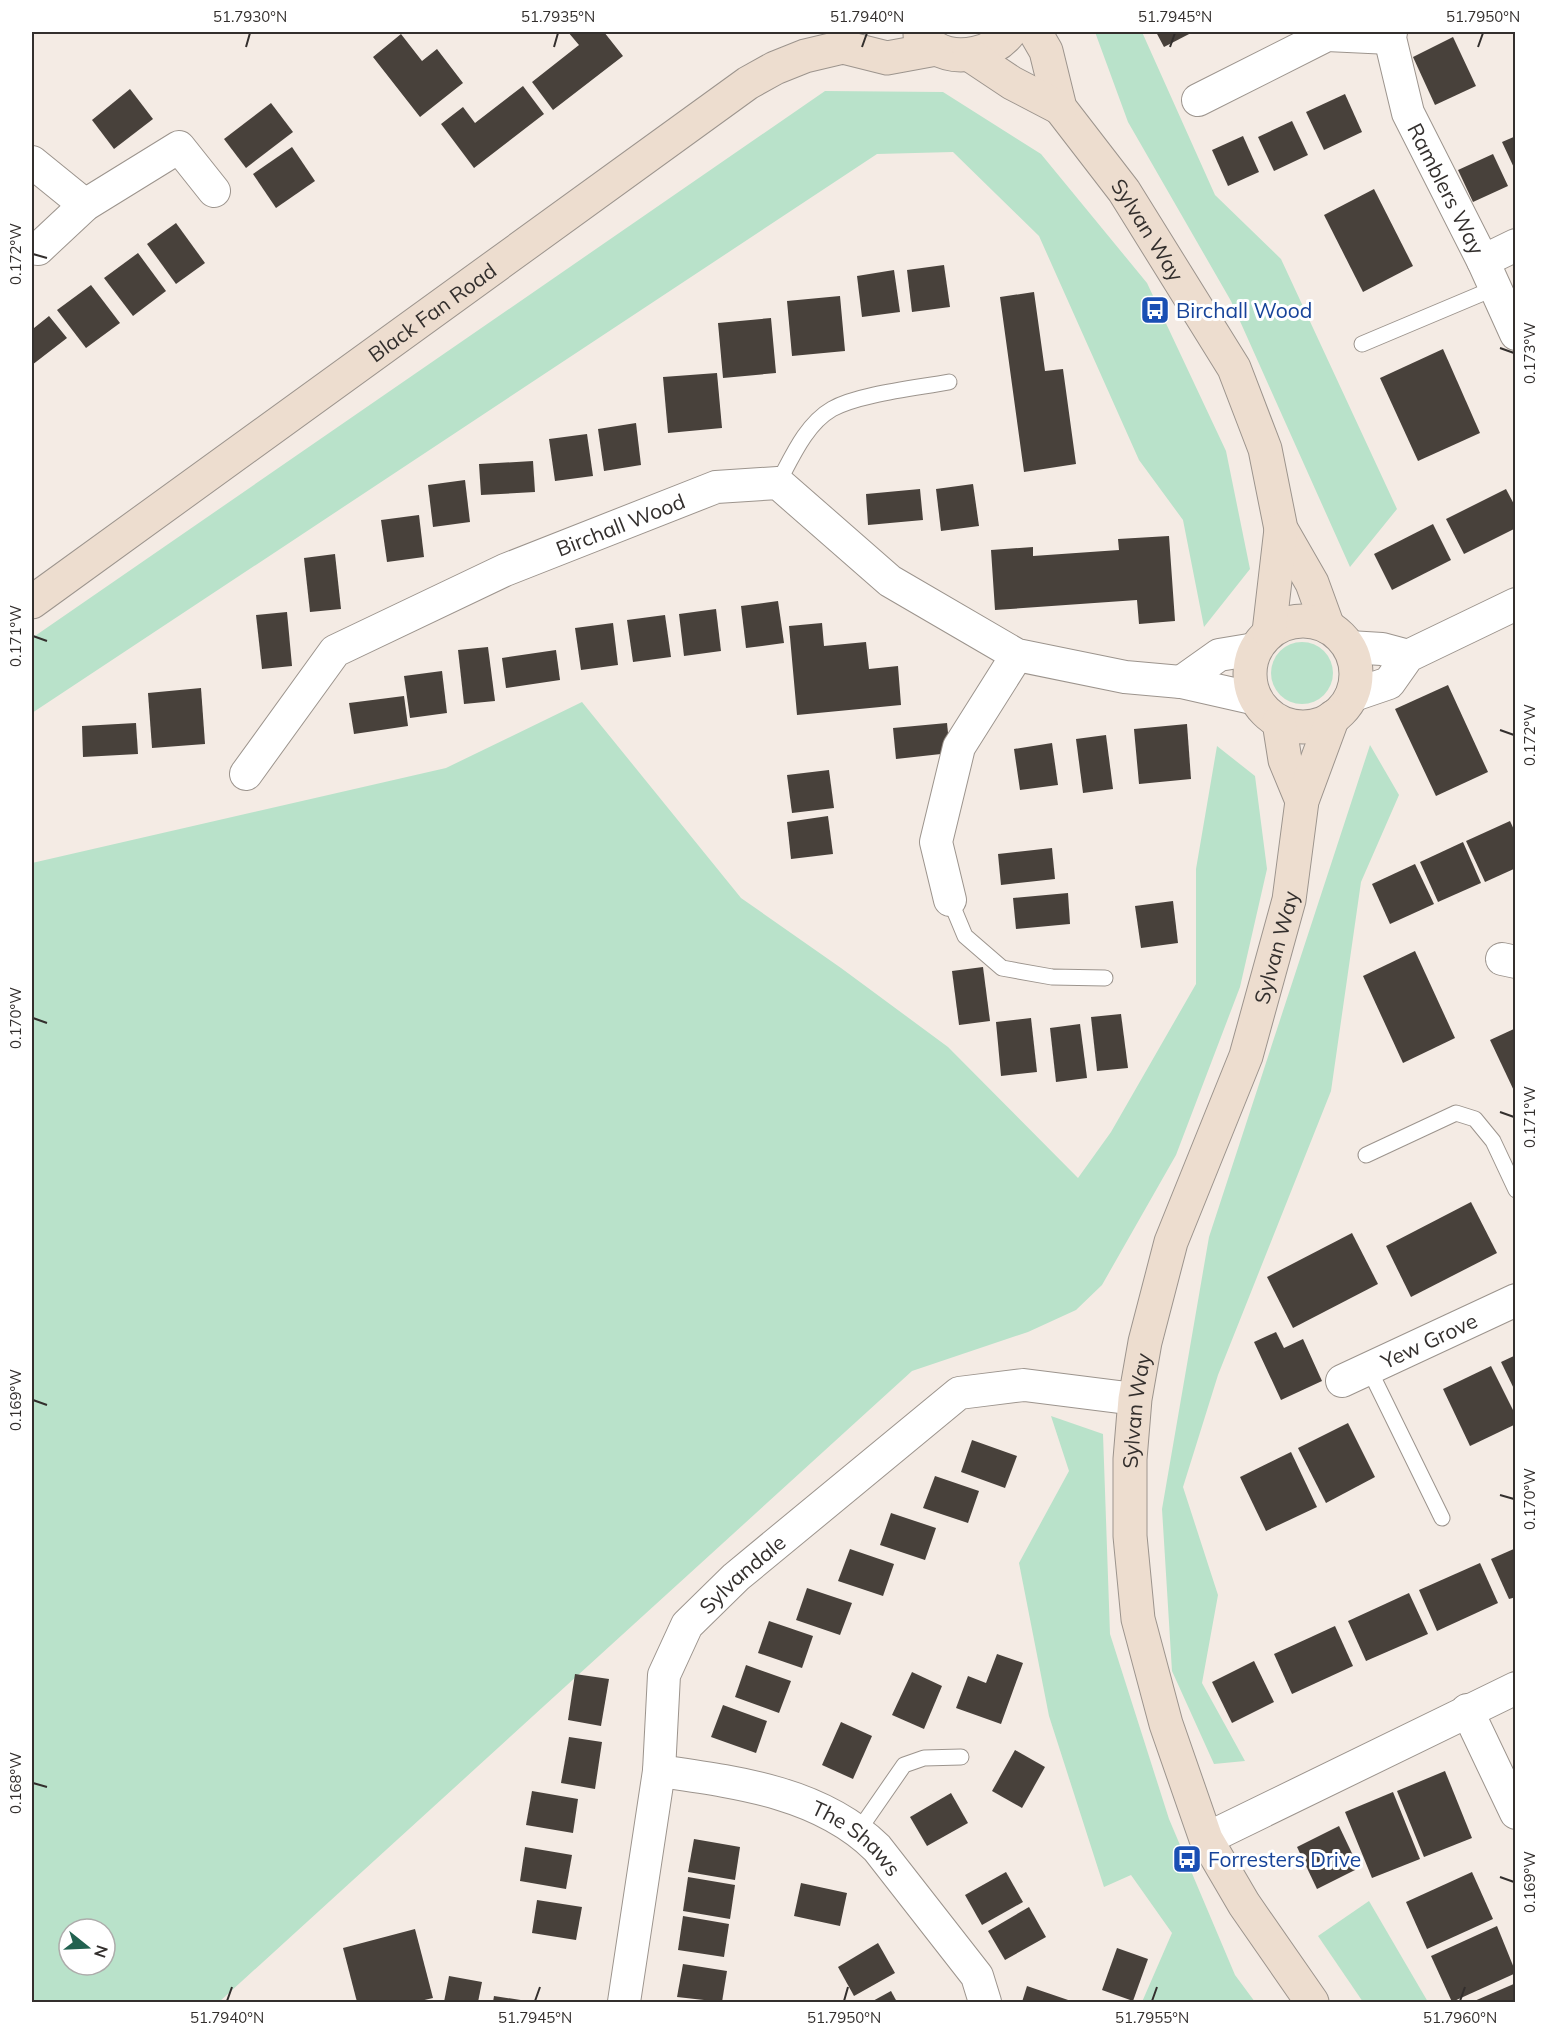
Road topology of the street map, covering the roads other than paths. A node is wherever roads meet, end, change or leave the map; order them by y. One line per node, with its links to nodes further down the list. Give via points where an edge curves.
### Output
1 (1010, 32): 6 (street, via 996,45)
2 (1035, 32): 8 (street, Sylvan Way, via 1046,51)
3 (1390, 35): 7 (street, Ramblers Way, via 1327,35); 14 (street, Ramblers Way, via 1408,113)
4 (849, 39): 5 (street, Black Fan Road, via 887,57); 20 (street, Black Fan Road, via 748,83)
5 (927, 40): 6 (street, Black Fan Road)
6 (970, 55): 8 (street, Sylvan Way)
7 (1198, 100)
8 (1060, 108): 19 (street, Sylvan Way, via 1124,191 1234,368 1265,449)
9 (32, 162): 11 (street)
10 (214, 191): 11 (street, via 179,147)
11 (85, 205): 13 (street)
12 (1515, 245): 14 (street)
13 (38, 249)
14 (1489, 274): 15 (street, Ramblers Way); 16 (lane)
15 (1515, 334)
16 (1362, 344)
17 (949, 382): 18 (lane, via 832,409 808,432)
18 (778, 483): 24 (street, via 890,581); 30 (street, Birchall Wood, via 716,487 505,570 336,651)
19 (1281, 529): 22 (street, Sylvan Way); 23 (street, Sylvan Way)
20 (32, 602)
21 (1514, 607): 25 (street)
22 (1339, 637): 23 (street, via 1306,620 1295,620); 25 (street); 28 (street, via 1355,663 1356,678)
23 (1262, 640): 26 (street, via 1219,655); 27 (street, via 1249,670)
24 (1017, 655): 26 (street, via 1125,677); 32 (street, via 959,747 936,842)
25 (1408, 656): 28 (street, via 1389,683)
26 (1181, 682): 27 (street)
27 (1256, 699): 29 (street)
28 (1342, 707): 29 (street, via 1309,727); 31 (street, Sylvan Way)
29 (1279, 722): 31 (street, via 1285,760)
30 (246, 774)
31 (1302, 801): 38 (street, Sylvan Way, via 1289,900 1269,980 1246,1056 1171,1242 1145,1342)
32 (950, 900): 33 (lane, via 965,936 1002,968 1052,977)
33 (1105, 978)
34 (1366, 1155): 35 (lane, via 1456,1113 1475,1119 1493,1141)
35 (1515, 1190)
36 (1515, 1300): 37 (street, Yew Grove)
37 (1356, 1375): 39 (lane)
38 (1136, 1399): 43 (street, Sylvandale, via 1024,1384 959,1393 736,1577 687,1625 664,1675); 46 (street, Sylvan Way, via 1130,1459 1130,1525 1138,1619 1166,1724)
39 (1442, 1518)
40 (1515, 1688): 41 (street)
41 (1467, 1710): 44 (street); 46 (street)
42 (961, 1756): 45 (lane, via 924,1758 904,1765)
43 (659, 1771): 45 (street, The Shaws, via 728,1781 808,1802); 47 (street, Sylvandale)
44 (1515, 1813)
45 (859, 1830): 48 (street, The Shaws, via 977,1976)
46 (1206, 1839): 49 (street, Sylvan Way, via 1244,1904)
47 (624, 2002)
48 (985, 2002)
49 (1312, 2002)

